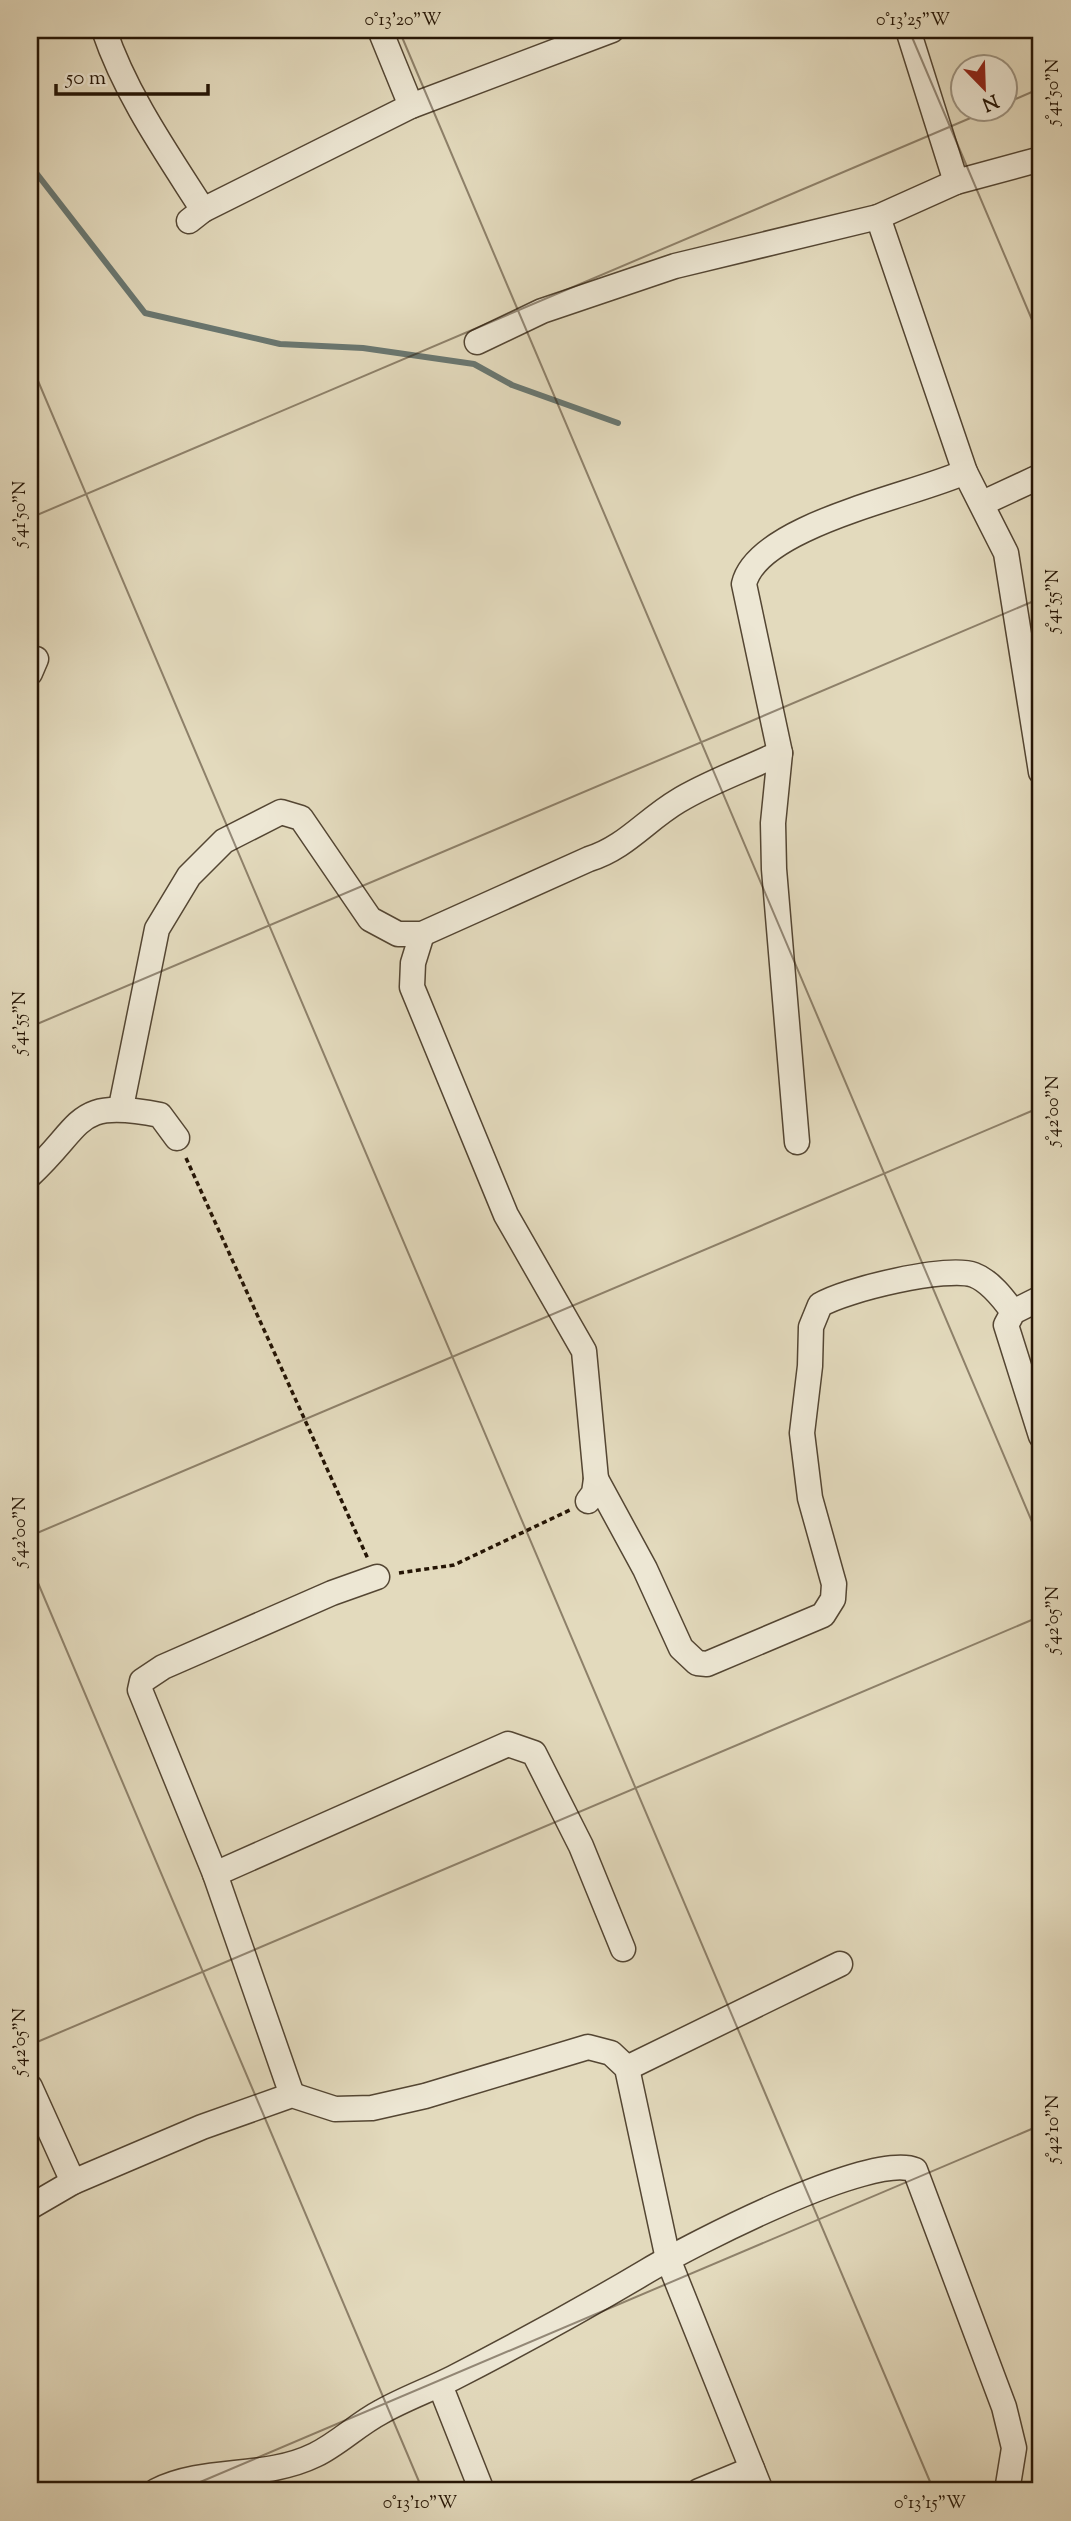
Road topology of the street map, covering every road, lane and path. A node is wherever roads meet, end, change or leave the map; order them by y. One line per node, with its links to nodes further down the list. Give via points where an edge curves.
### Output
1 (104, 30): 5 (street, via 196,216)
2 (380, 30): 5 (street)
3 (612, 30): 5 (street)
4 (908, 30): 7 (street)
5 (411, 106)
6 (1041, 159): 7 (street)
7 (956, 182): 8 (street)
8 (878, 216): 9 (street, via 675,266 542,311); 10 (street)
9 (477, 342)
10 (965, 472): 12 (street); 13 (street, via 777,542 747,571 744,584)
11 (1041, 476): 12 (street)
12 (983, 503): 14 (street, via 1006,553)
13 (780, 753): 15 (street, via 680,799 610,853); 18 (street, via 774,869)
14 (1041, 772)
15 (422, 933): 16 (street, via 398,934 370,919 301,818 281,812 224,841 189,876 157,929); 23 (street, via 413,962 412,987 506,1215 584,1351)
16 (121, 1108): 17 (street, via 160,1115); 19 (street, via 97,1111 79,1120)
17 (177, 1138): 24 (path)
18 (797, 1142)
19 (30, 1175)
20 (1041, 1298): 21 (street)
21 (1013, 1312): 22 (street, via 1006,1325 1009,1340); 23 (street, via 1000,1294 976,1275 952,1270 847,1294 820,1305 811,1328 802,1433 810,1498 834,1584 834,1599 823,1615 707,1664 697,1663 681,1648 645,1569)
22 (1041, 1436)
23 (592, 1490): 24 (path, via 454,1565)
24 (377, 1577): 25 (street, via 332,1592 142,1681 142,1701)
25 (215, 1874): 26 (street, via 508,1744 534,1753 581,1846); 30 (street)
26 (623, 1950)
27 (840, 1964): 28 (street)
28 (627, 2068): 30 (street, via 611,2053 588,2047 372,2108 335,2109); 33 (street)
29 (30, 2087): 31 (street)
30 (292, 2095): 31 (street)
31 (73, 2182): 32 (street)
32 (30, 2207)
33 (668, 2259): 34 (street, via 557,2325); 35 (street); 39 (street, via 777,2205 892,2167 915,2170 1004,2407 1014,2448)
34 (440, 2385): 36 (street, via 381,2412 314,2456 252,2473 192,2478); 37 (street)
35 (757, 2480): 38 (street)
36 (156, 2491)
37 (482, 2491)
38 (699, 2491)
39 (1007, 2491)

